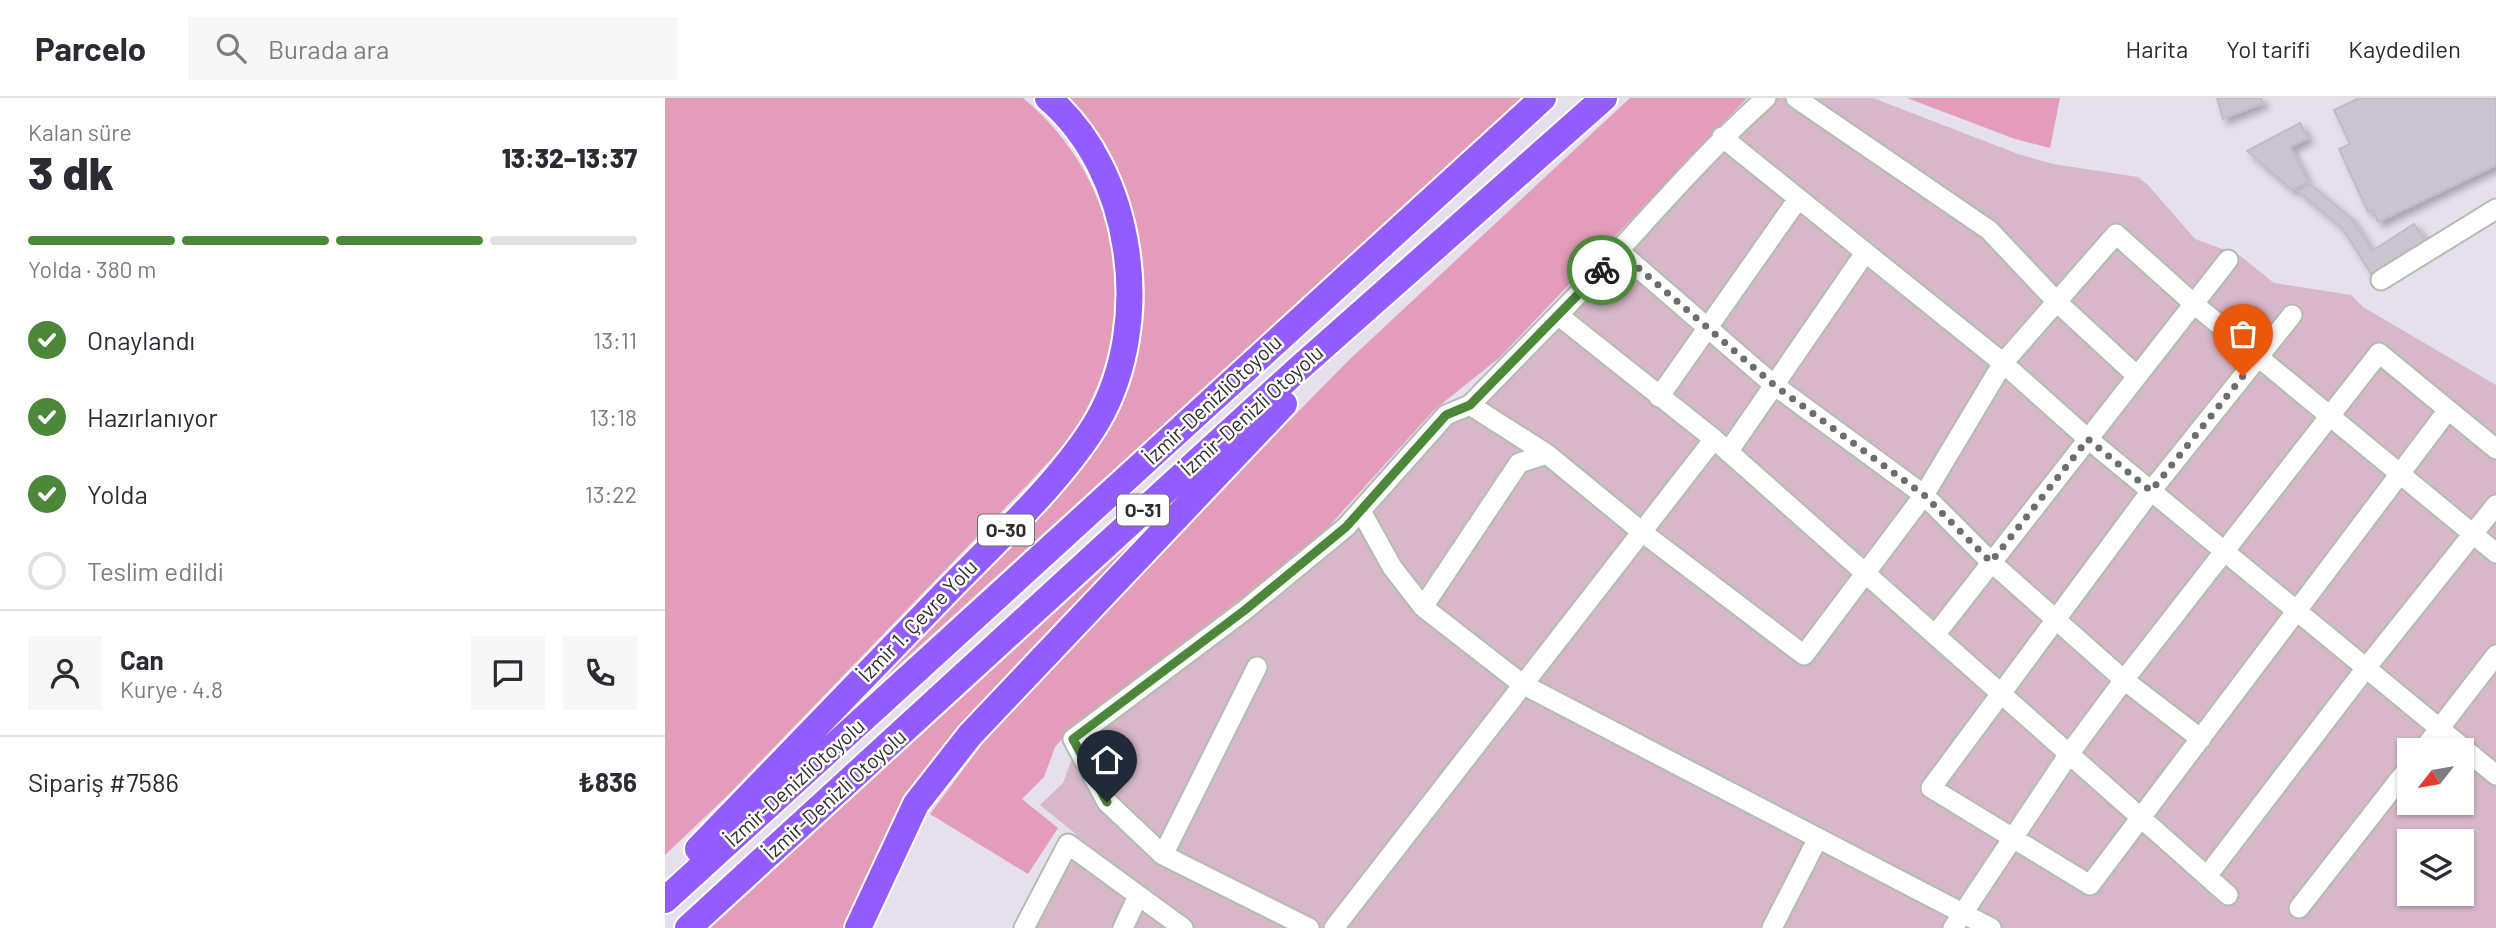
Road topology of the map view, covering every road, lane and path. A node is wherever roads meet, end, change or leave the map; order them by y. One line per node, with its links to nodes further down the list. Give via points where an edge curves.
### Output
1 (1048, 98): 63 (highway, İzmir 1. Çevre Yolu / O-30, via 1092,153 1121,225 1128,323 1118,370 1099,418 1058,472 994,542)
2 (1543, 98): 66 (highway, İzmir-DenizliOtoyolu / O-31)
3 (1604, 98): 9 (highway, İzmir-Denizli Otoyolu / O-31)
4 (1766, 98): 6 (lane)
5 (1796, 98): 14 (lane, via 1990,230)
6 (1722, 137): 7 (lane); 10 (lane)
7 (1798, 200): 11 (lane); 18 (lane)
8 (2496, 209): 13 (lane)
9 (1430, 251): 70 (highway, İzmir-Denizli Otoyolu / O-31); 71 (highway, via 1362,331 1207,482 970,736 916,804)
10 (1620, 252): 17 (lane); 18 (lane)
11 (1865, 253): 20 (lane); 22 (lane)
12 (2228, 260): 15 (lane)
13 (2381, 280)
14 (2057, 302): 15 (lane, via 2116,234); 20 (lane); 21 (lane)
15 (2194, 304): 19 (lane); 21 (lane)
16 (2292, 315): 19 (lane)
17 (1558, 316): 23 (lane); 24 (lane)
18 (1709, 327): 22 (lane); 23 (lane)
19 (2259, 357): 26 (lane); 32 (lane)
20 (2003, 363): 27 (lane); 33 (lane)
21 (2137, 376): 27 (lane)
22 (1774, 385): 28 (lane); 33 (lane)
23 (1659, 397): 28 (lane)
24 (1470, 405): 30 (lane); 35 (lane, via 1446,415)
25 (2448, 410): 26 (lane, via 2379,353); 29 (lane); 31 (lane)
26 (2329, 414): 31 (lane); 38 (lane)
27 (2088, 439): 32 (lane); 40 (lane)
28 (1721, 446): 36 (lane); 41 (lane)
29 (2496, 449)
30 (1547, 454): 36 (lane); 42 (lane, via 1519,463)
31 (2400, 474): 37 (lane); 43 (lane)
32 (2151, 491): 38 (lane); 44 (lane)
33 (1924, 495): 40 (lane); 41 (lane)
34 (2496, 505): 37 (lane)
35 (1361, 510): 42 (lane, via 1392,567); 61 (lane, via 1245,610 1073,739 1107,802)
36 (1642, 532): 41 (lane, via 1804,655); 50 (lane)
37 (2472, 535): 39 (lane); 48 (lane)
38 (2224, 551): 43 (lane); 49 (lane)
39 (2496, 553)
40 (1991, 562): 44 (lane); 45 (lane)
41 (1865, 573): 45 (lane)
42 (1423, 607): 50 (lane)
43 (2297, 611): 48 (lane); 54 (lane)
44 (2056, 620): 49 (lane); 51 (lane)
45 (1935, 635): 51 (lane)
46 (2496, 655): 52 (lane)
47 (1257, 667): 61 (lane)
48 (2366, 668): 52 (lane); 62 (lane)
49 (2124, 680): 54 (lane); 55 (lane)
50 (1522, 684): 60 (lane); 75 (lane)
51 (2001, 694): 55 (lane); 59 (lane, via 1931,788)
52 (2439, 728): 53 (lane); 56 (lane)
53 (2432, 738)
54 (2200, 739): 58 (lane)
55 (2069, 754): 58 (lane); 59 (lane)
56 (2496, 775)
57 (2397, 783): 67 (lane)
58 (2141, 818): 59 (lane, via 2090,885); 62 (lane)
59 (2014, 836): 68 (lane)
60 (1818, 838): 68 (lane); 76 (lane)
61 (1163, 855): 74 (lane)
62 (2207, 876): 64 (lane)
63 (665, 886)
64 (2228, 895)
65 (1138, 896): 69 (lane, via 1068,844); 72 (lane); 73 (lane)
66 (665, 901)
67 (2299, 908)
68 (1958, 921): 77 (lane)
69 (1029, 927)
70 (688, 928)
71 (857, 928)
72 (1123, 928)
73 (1183, 928)
74 (1309, 928)
75 (1334, 928)
76 (1772, 928)
77 (1991, 928)

